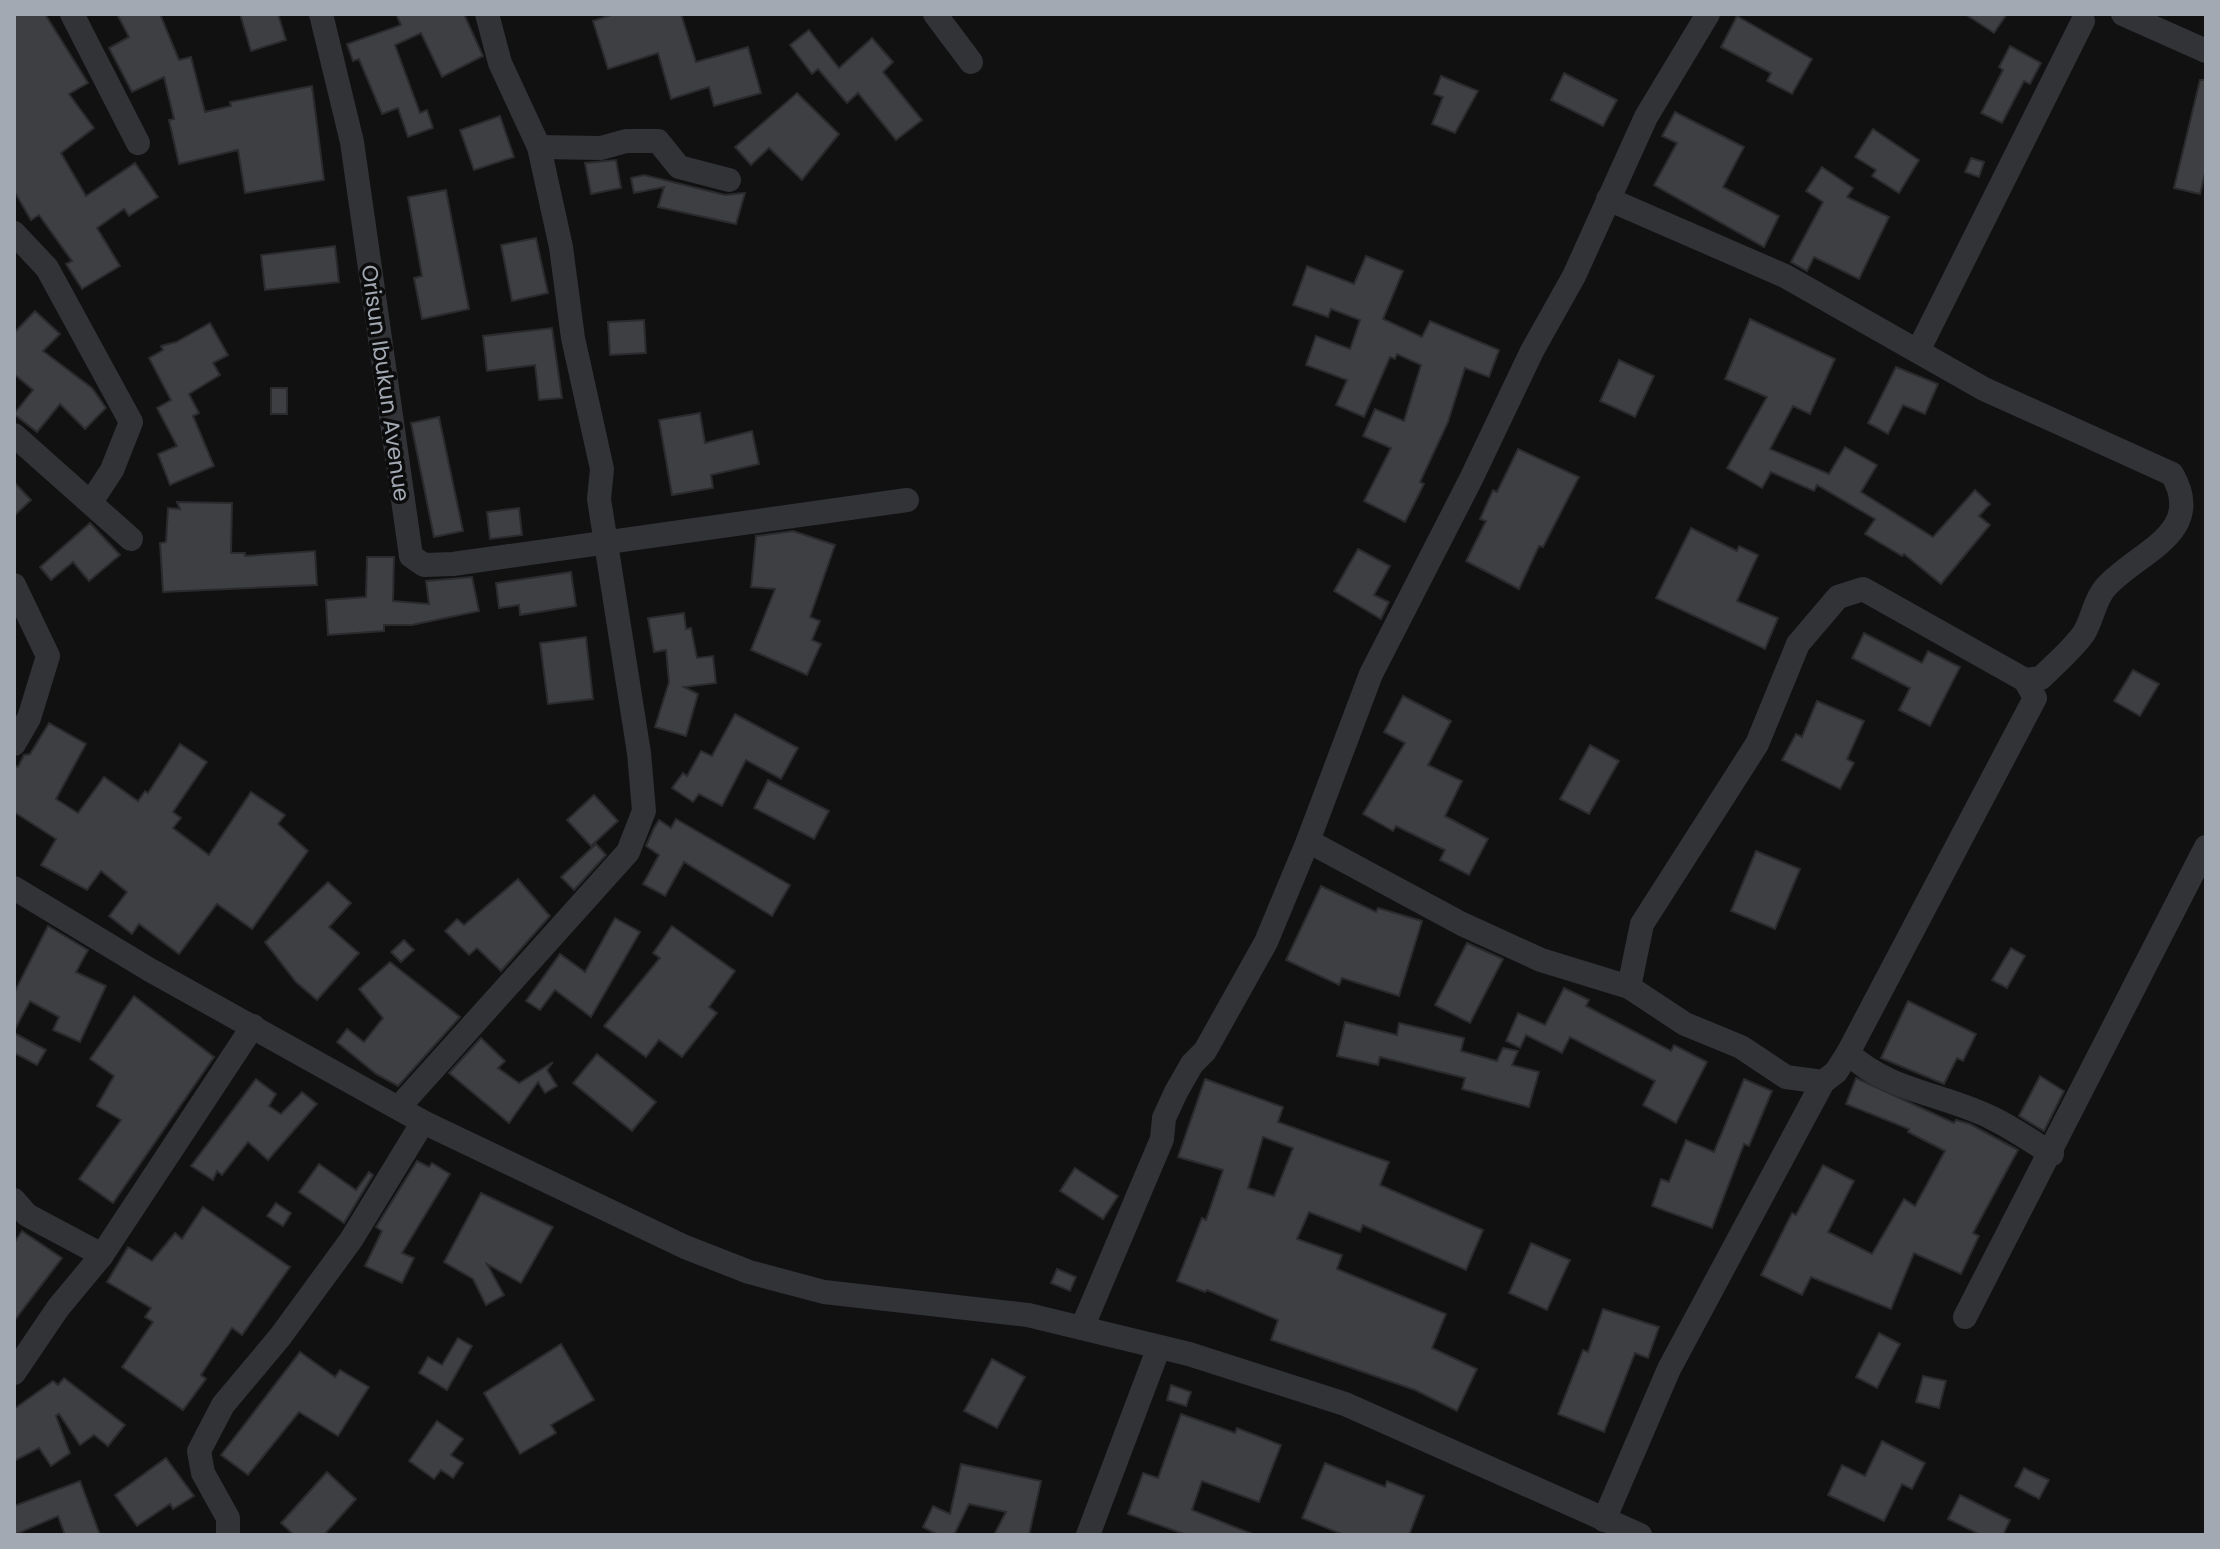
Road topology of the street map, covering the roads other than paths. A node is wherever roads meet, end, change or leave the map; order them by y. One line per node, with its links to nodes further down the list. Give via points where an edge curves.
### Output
1 (72, 14): 11 (street)
2 (321, 14): 21 (street, Orisun Ibukun Avenue, via 352,142 411,556 424,565 453,564)
3 (487, 14): 12 (street, via 500,63)
4 (935, 14): 10 (street)
5 (1708, 14): 14 (street, via 1646,117)
6 (2117, 14): 8 (street)
7 (2123, 14): 9 (street)
8 (2079, 17): 16 (street)
9 (2206, 51)
10 (971, 62)
11 (138, 143)
12 (539, 147): 13 (street, via 601,148 658,141 679,167); 21 (street, via 602,469 599,499)
13 (729, 180)
14 (1608, 199): 16 (street, via 1785,276); 25 (street, via 1371,674)
15 (14, 233): 19 (street, via 47,268 131,422 112,470)
16 (1918, 351): 23 (street, via 1984,389 2172,474 2181,489 2182,513 2168,534 2108,584 2083,633 2041,678)
17 (14, 435): 19 (street)
18 (907, 500): 21 (street, Orisun Ibukun Avenue)
19 (91, 502): 20 (street)
20 (131, 539)
21 (606, 543): 32 (street, via 639,753 644,811 639,831 628,852)
22 (14, 585): 24 (street, via 48,656 29,718)
23 (2025, 680): 28 (street, via 1863,589 1838,597 1798,644 1757,744 1642,924); 30 (street, via 2035,698 2025,722)
24 (14, 744)
25 (1308, 841): 28 (street, via 1541,960); 38 (street, via 1239,993 1164,1118 1162,1139)
26 (2206, 847): 34 (street)
27 (14, 888): 29 (street)
28 (1629, 987): 31 (street, via 1685,1024 1741,1047 1786,1077)
29 (253, 1026): 32 (street); 36 (street)
30 (1848, 1053): 31 (street); 34 (street, via 1901,1086 1992,1118)
31 (1823, 1082): 41 (street, via 1669,1369)
32 (399, 1107): 33 (street)
33 (423, 1122): 38 (street, via 685,1247 749,1272 824,1292 973,1307); 42 (street, via 351,1240 223,1405 199,1451 203,1473 228,1518)
34 (2052, 1154): 37 (street)
35 (14, 1200): 36 (street, via 27,1215)
36 (102, 1255): 40 (street)
37 (1965, 1317)
38 (1082, 1328): 39 (street)
39 (1159, 1347): 41 (street, via 1345,1404); 43 (street)
40 (14, 1373)
41 (1604, 1520): 44 (street)
42 (228, 1535)
43 (1088, 1535)
44 (1640, 1535)

